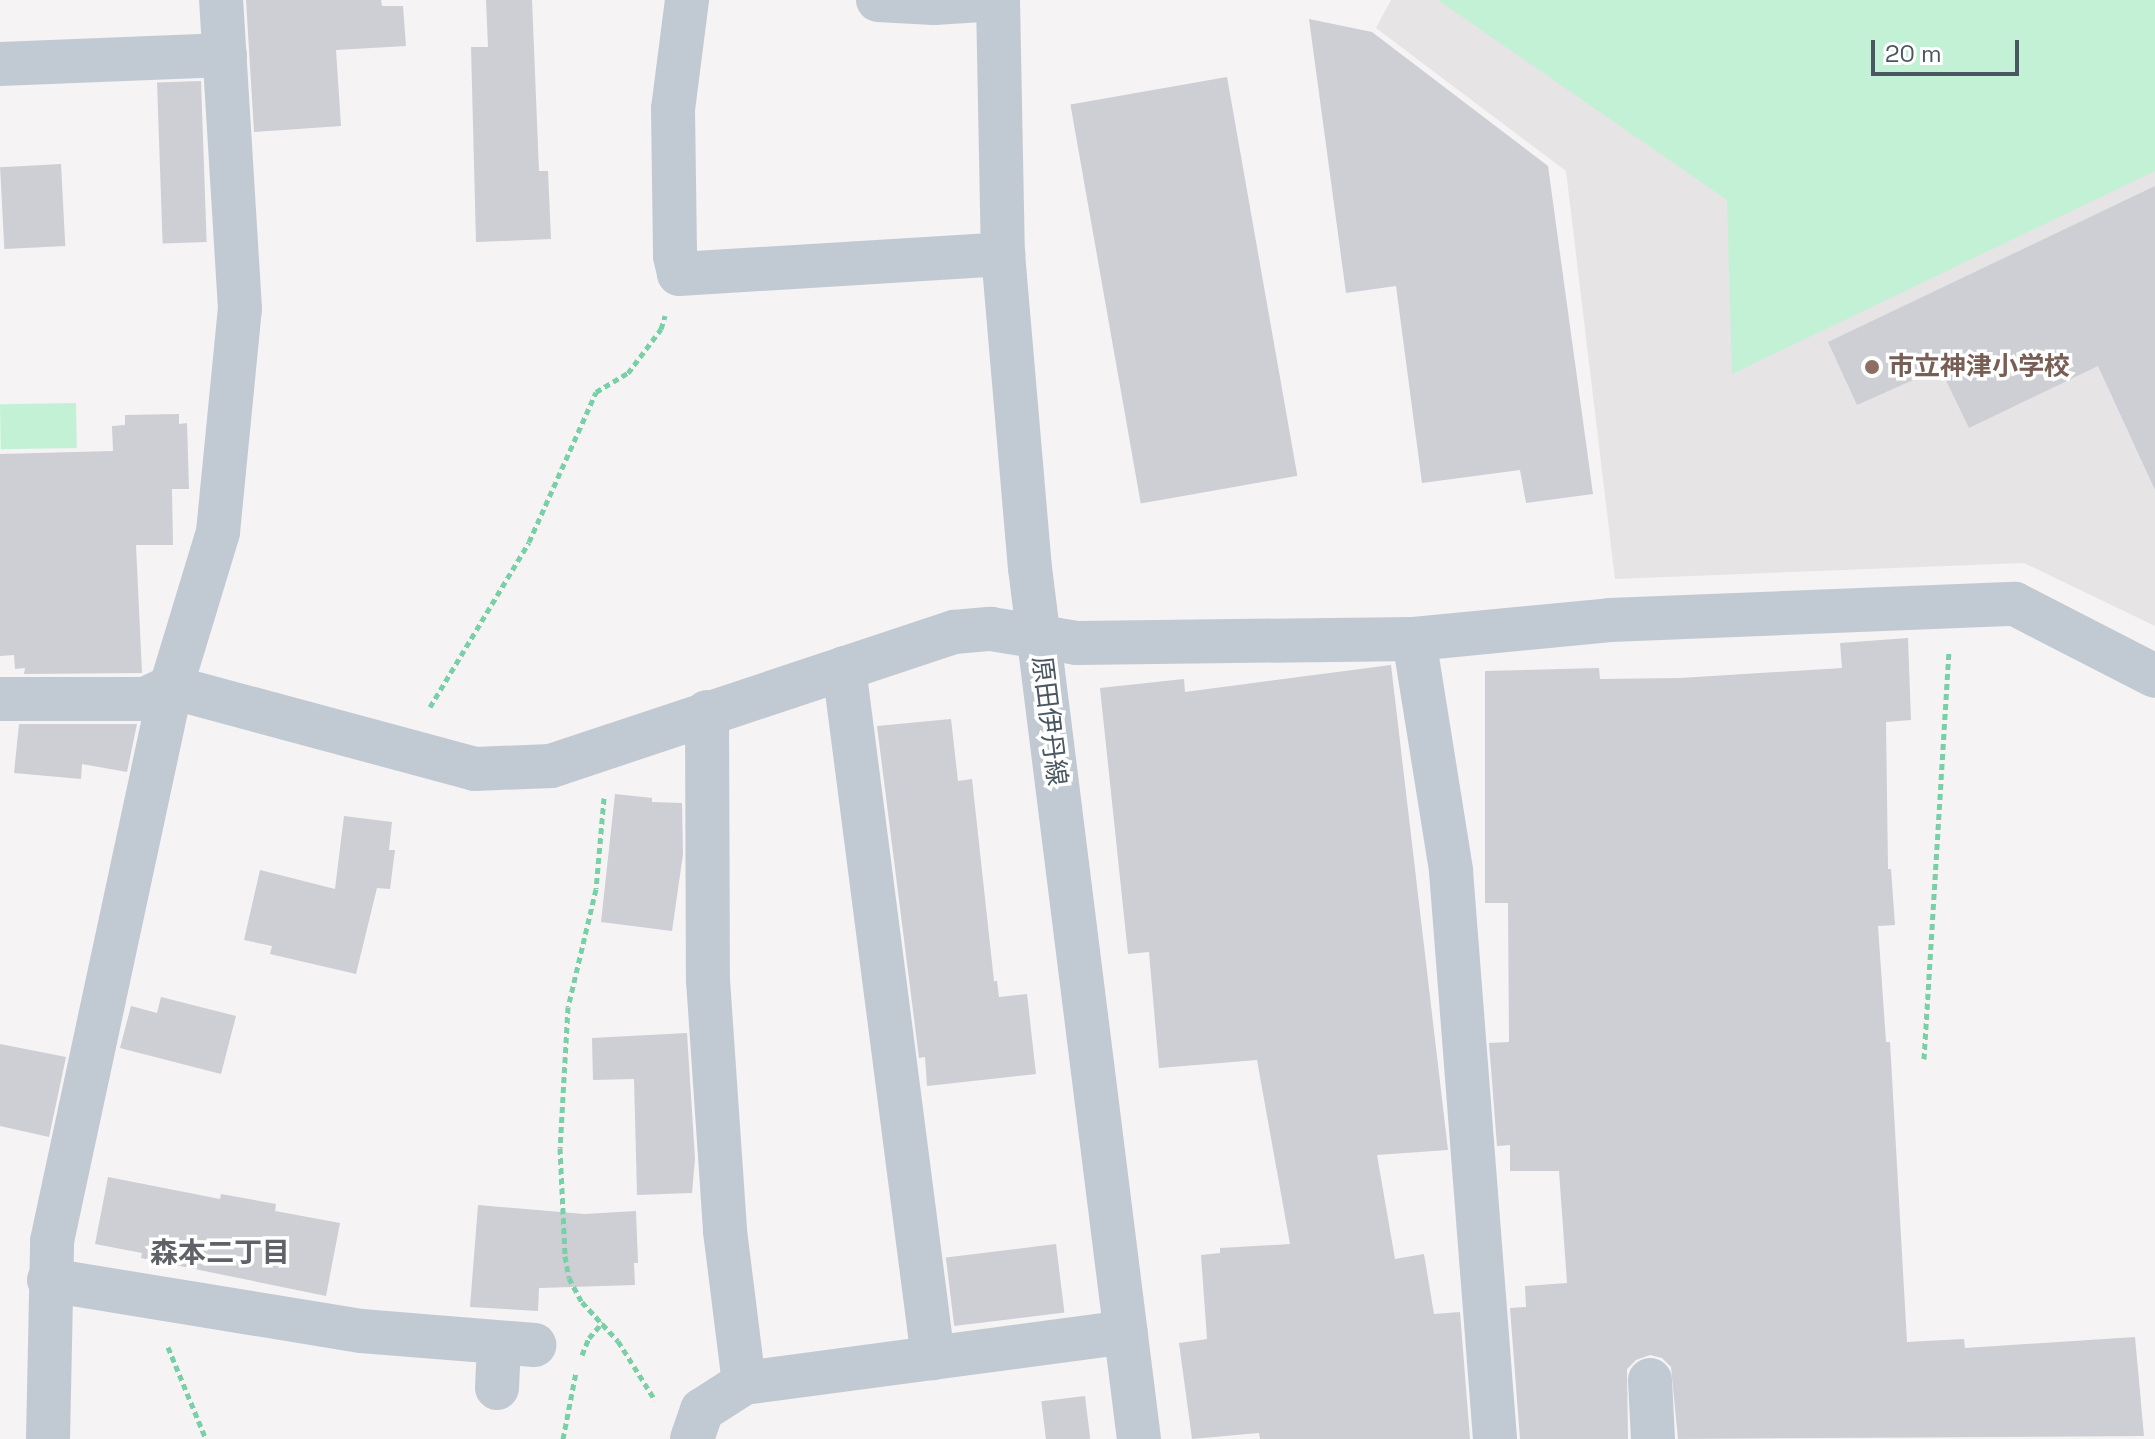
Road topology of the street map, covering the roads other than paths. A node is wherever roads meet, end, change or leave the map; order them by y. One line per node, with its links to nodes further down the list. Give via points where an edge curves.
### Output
1 (221, 0): 6 (street)
2 (687, 0): 8 (street, via 673,109 679,274)
3 (878, 0): 4 (street)
4 (982, 0)
5 (998, 0): 8 (street, 原田伊丹線)
6 (225, 55): 7 (street); 13 (street, via 240,309 218,532)
7 (0, 64)
8 (1003, 254): 9 (street, 原田伊丹線)
9 (1038, 636): 10 (street, via 1077,643); 11 (street, via 991,629 954,632); 17 (street, 原田伊丹線)
10 (1414, 639): 12 (street, via 1610,620 2015,604); 25 (street, via 1451,871)
11 (844, 668): 15 (street); 18 (street)
12 (2155, 676)
13 (171, 687): 14 (street, via 145,699); 15 (street, via 475,769 551,766); 16 (street, via 52,1241)
14 (0, 699)
15 (707, 712): 20 (street, via 708,980 725,1231)
16 (49, 1280): 21 (street, via 361,1331 516,1345); 23 (street)
17 (1126, 1332): 18 (street); 24 (street, 原田伊丹線)
18 (933, 1358): 20 (street)
19 (1650, 1380): 26 (street)
20 (744, 1383): 22 (street, via 702,1410)
21 (497, 1388)
22 (695, 1429)
23 (48, 1439)
24 (1139, 1439)
25 (1495, 1439)
26 (1653, 1439)

